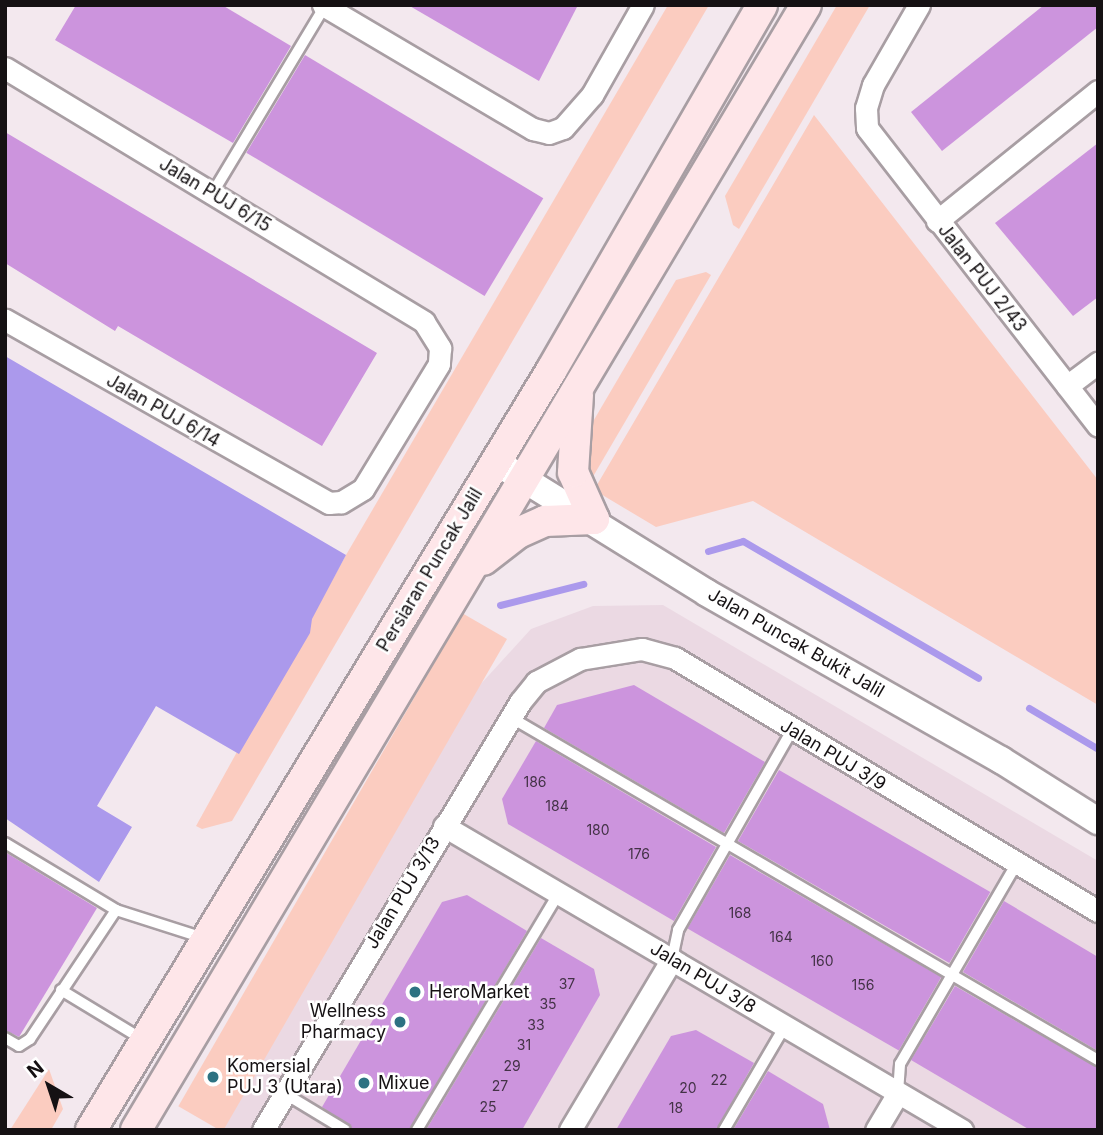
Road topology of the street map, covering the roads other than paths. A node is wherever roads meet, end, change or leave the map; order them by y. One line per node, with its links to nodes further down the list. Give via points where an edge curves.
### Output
1 (643, 5): 5 (street, via 592,95 563,128 549,134 533,129)
2 (762, 5): 15 (main road, Persiaran Puncak Jalil)
3 (806, 5): 13 (main road, Persiaran Puncak Jalil)
4 (919, 5): 9 (street, Jalan PUJ 2/43, via 873,85 866,107 867,128)
5 (324, 6): 8 (lane)
6 (5, 68): 8 (street, Jalan PUJ 6/15)
7 (1098, 91): 9 (street)
8 (212, 194): 17 (street, Jalan PUJ 6/15, via 424,322 440,348 432,378 363,489 341,502)
9 (937, 221): 12 (street, Jalan PUJ 2/43)
10 (5, 320): 17 (street, Jalan PUJ 6/14)
11 (1098, 363): 12 (street)
12 (1068, 386): 14 (street, Jalan PUJ 2/43)
13 (579, 387): 16 (main road, Persiaran Puncak Jalil); 18 (main road, via 573,472)
14 (1098, 426)
15 (496, 462): 16 (street, Jalan Puncak Bukit Jalil); 31 (main road, Persiaran Puncak Jalil)
16 (525, 478): 18 (street, Jalan Puncak Bukit Jalil); 19 (main road, Persiaran Puncak Jalil)
17 (320, 502)
18 (594, 519): 19 (main road, via 545,521 518,533); 23 (street, Jalan Puncak Bukit Jalil, via 707,593 1001,760)
19 (470, 571): 42 (main road, Persiaran Puncak Jalil)
20 (558, 669): 21 (street, Jalan PUJ 3/13, via 536,682); 22 (street, Jalan PUJ 3/9, via 604,653 642,649 675,658)
21 (510, 717): 24 (street, Jalan PUJ 3/13); 26 (lane)
22 (792, 730): 26 (lane); 27 (street, Jalan PUJ 3/9)
23 (1098, 821)
24 (444, 826): 28 (street, Jalan PUJ 3/8); 39 (street, Jalan PUJ 3/13)
25 (5, 843): 29 (lane)
26 (725, 845): 32 (lane, via 678,930); 33 (lane)
27 (1017, 863): 30 (street, Jalan PUJ 3/9); 33 (lane)
28 (559, 893): 32 (street, Jalan PUJ 3/8); 45 (lane)
29 (116, 910): 31 (lane); 34 (lane)
30 (1098, 911)
31 (206, 939): 37 (main road, Persiaran Puncak Jalil)
32 (673, 959): 35 (street, Jalan PUJ 3/8); 46 (street)
33 (952, 975): 38 (lane); 40 (lane, via 900,1064)
34 (61, 990): 36 (lane, via 23,1045); 37 (lane)
35 (785, 1026): 40 (street, Jalan PUJ 3/8); 47 (lane)
36 (5, 1038)
37 (145, 1041): 41 (main road, Persiaran Puncak Jalil)
38 (1098, 1060)
39 (284, 1093): 43 (street, Jalan PUJ 3/13); 44 (lane)
40 (898, 1093): 48 (street); 49 (street, Jalan PUJ 3/8)
41 (91, 1130)
42 (136, 1130)
43 (263, 1130)
44 (345, 1130)
45 (417, 1130)
46 (570, 1130)
47 (724, 1130)
48 (876, 1130)
49 (962, 1130)

